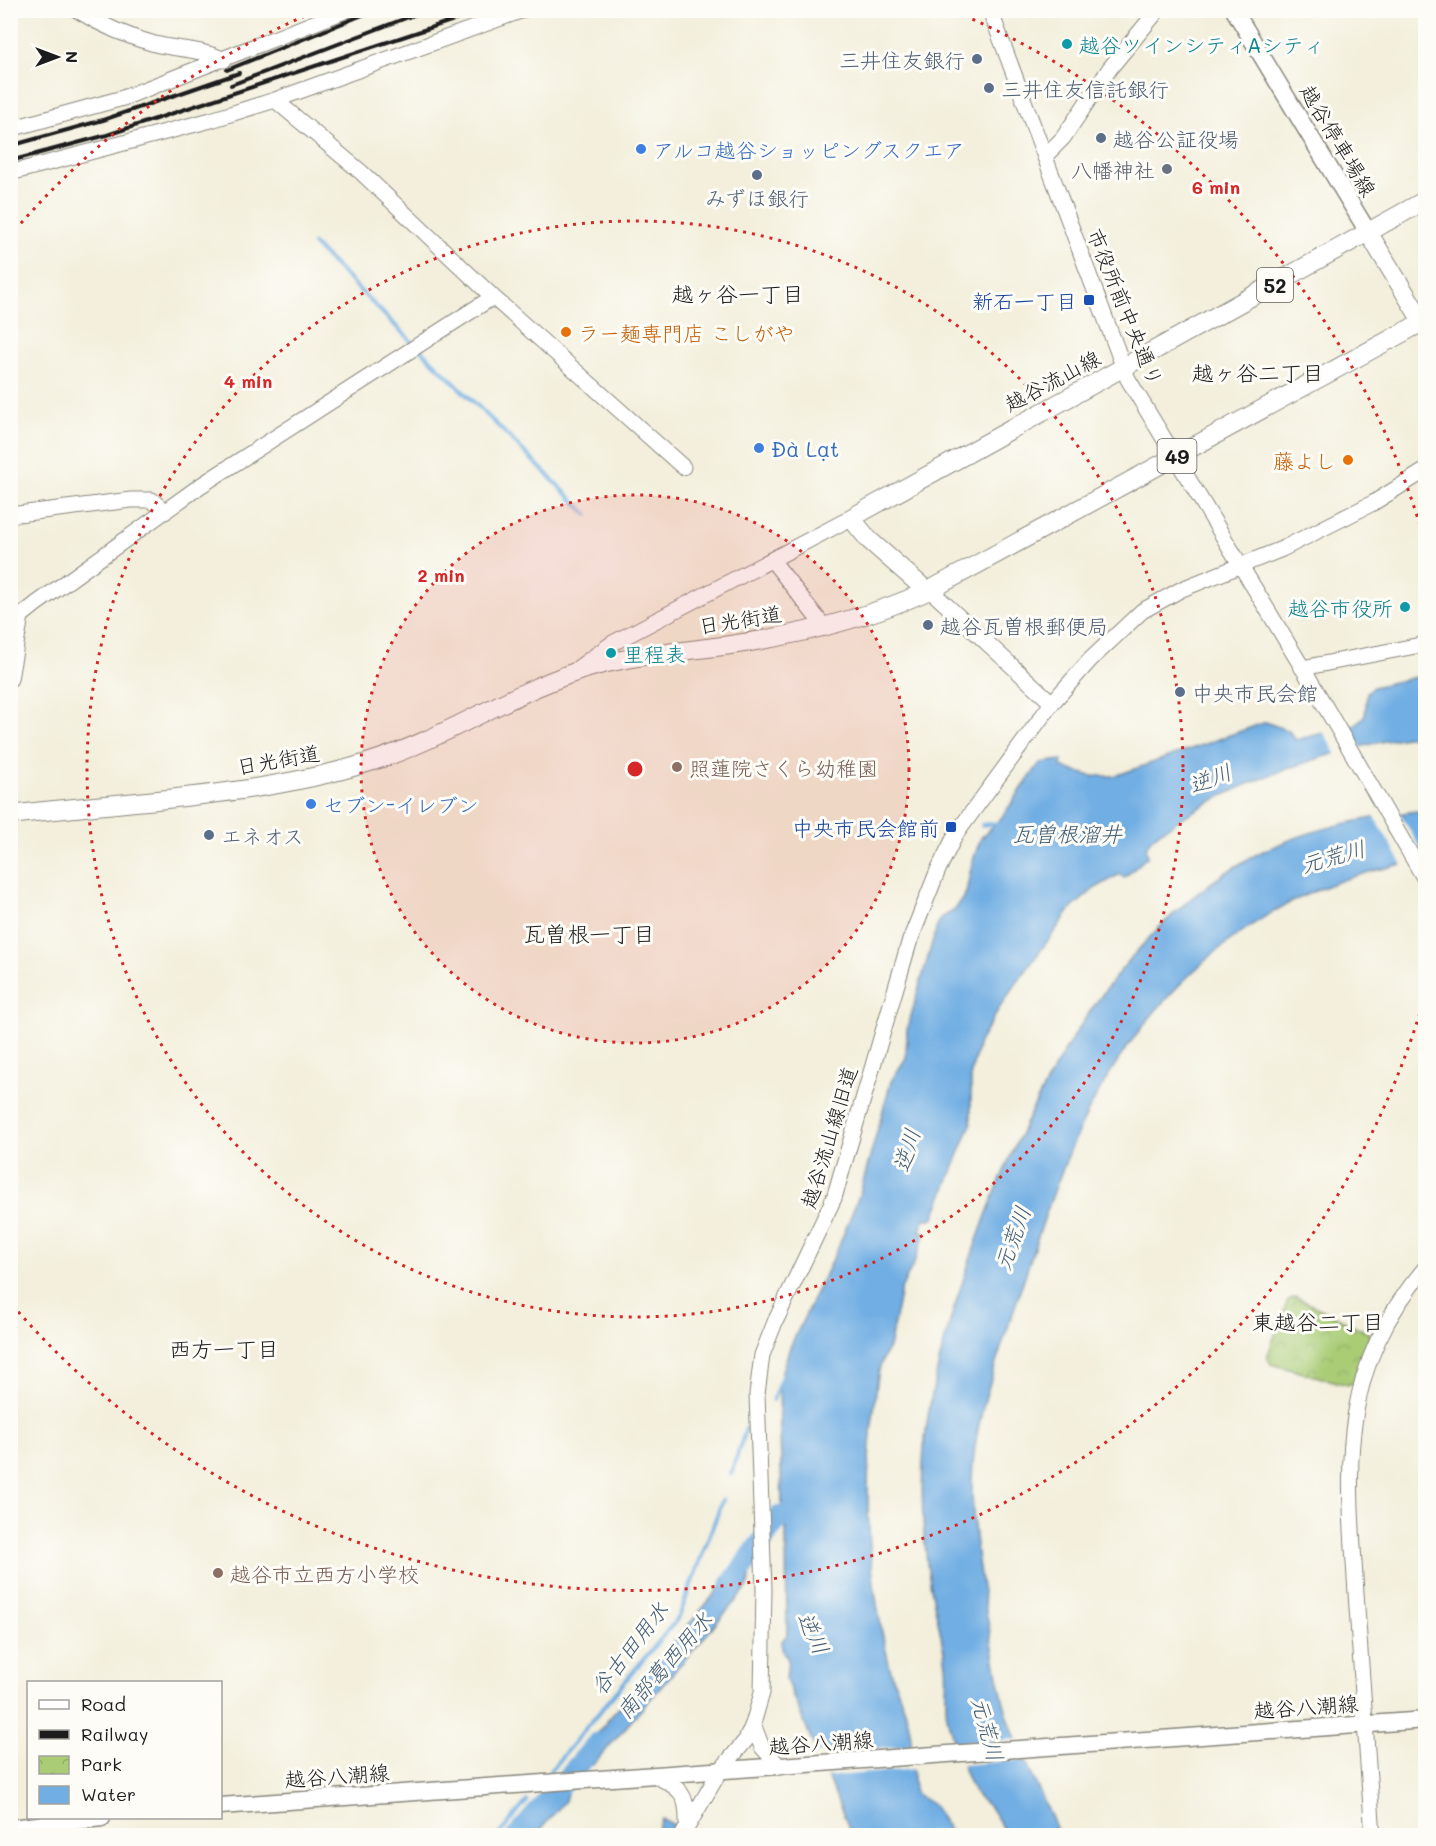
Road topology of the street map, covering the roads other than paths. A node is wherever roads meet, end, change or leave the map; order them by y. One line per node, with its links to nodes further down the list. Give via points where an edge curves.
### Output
1 (77, 10): 7 (street, via 113,30 153,44 212,54)
2 (347, 10): 7 (street)
3 (523, 10): 8 (street)
4 (990, 10): 10 (street, 市役所前中央通り)
5 (1158, 10): 10 (street, via 1110,68 1063,138)
6 (1234, 10): 13 (main road, 越谷停車場線)
7 (224, 60): 9 (street, via 123,98)
8 (275, 100): 11 (street); 14 (street, via 361,172)
9 (10, 129)
10 (1045, 156): 16 (street, 市役所前中央通り)
11 (10, 173)
12 (1425, 200): 13 (main road, 越谷流山線 / 52)
13 (1368, 232): 15 (main road); 16 (main road, 越谷流山線 / 52)
14 (493, 297): 18 (street); 20 (street)
15 (1424, 320): 17 (main road, 日光街道 / 49)
16 (1124, 368): 17 (street, 市役所前中央通り); 22 (main road, 越谷流山線 / 52)
17 (1175, 456): 24 (street, 市役所前中央通り); 25 (main road, 日光街道 / 49)
18 (683, 467)
19 (1425, 470): 24 (street, 越谷流山線旧道, via 1349,515)
20 (165, 512): 21 (street, via 152,500 131,500); 26 (street)
21 (10, 515)
22 (851, 518): 23 (street); 25 (main road, via 869,540)
23 (772, 560): 27 (street); 28 (street)
24 (1240, 567): 31 (street, 市役所前中央通り); 34 (street, 越谷流山線旧道, via 1182,589 1142,611 1114,635)
25 (929, 591): 27 (main road, 日光街道 / 49); 34 (street)
26 (16, 617): 33 (street)
27 (825, 628): 30 (main road, 日光街道 / 49)
28 (642, 629): 30 (street, via 636,645); 32 (street, via 611,644)
29 (1425, 644): 31 (street)
30 (639, 657): 32 (main road, 日光街道 / 49)
31 (1302, 668): 36 (street, 市役所前中央通り)
32 (572, 673): 35 (main road, 日光街道 / 49, via 439,736 367,763 243,788)
33 (10, 678)
34 (1052, 703): 39 (street, 越谷流山線旧道, via 970,812 938,870 902,962 834,1198 762,1355 757,1394 764,1644 762,1693)
35 (10, 815)
36 (1425, 881)
37 (1425, 1267): 40 (street, via 1404,1294 1374,1350 1351,1432 1349,1491)
38 (1425, 1720): 40 (main road, 越谷八潮線)
39 (753, 1724): 41 (street, via 762,1748); 42 (street, 越谷流山線旧道, via 746,1740)
40 (1366, 1725): 41 (main road, 越谷八潮線); 48 (street)
41 (780, 1767): 42 (main road, 越谷八潮線)
42 (720, 1771): 43 (main road, 越谷八潮線); 47 (street, 越谷流山線旧道)
43 (654, 1775): 44 (main road, 越谷八潮線); 47 (street, via 673,1784 685,1798)
44 (222, 1806)
45 (93, 1819): 46 (main road)
46 (10, 1828)
47 (685, 1832)
48 (1373, 1836)

